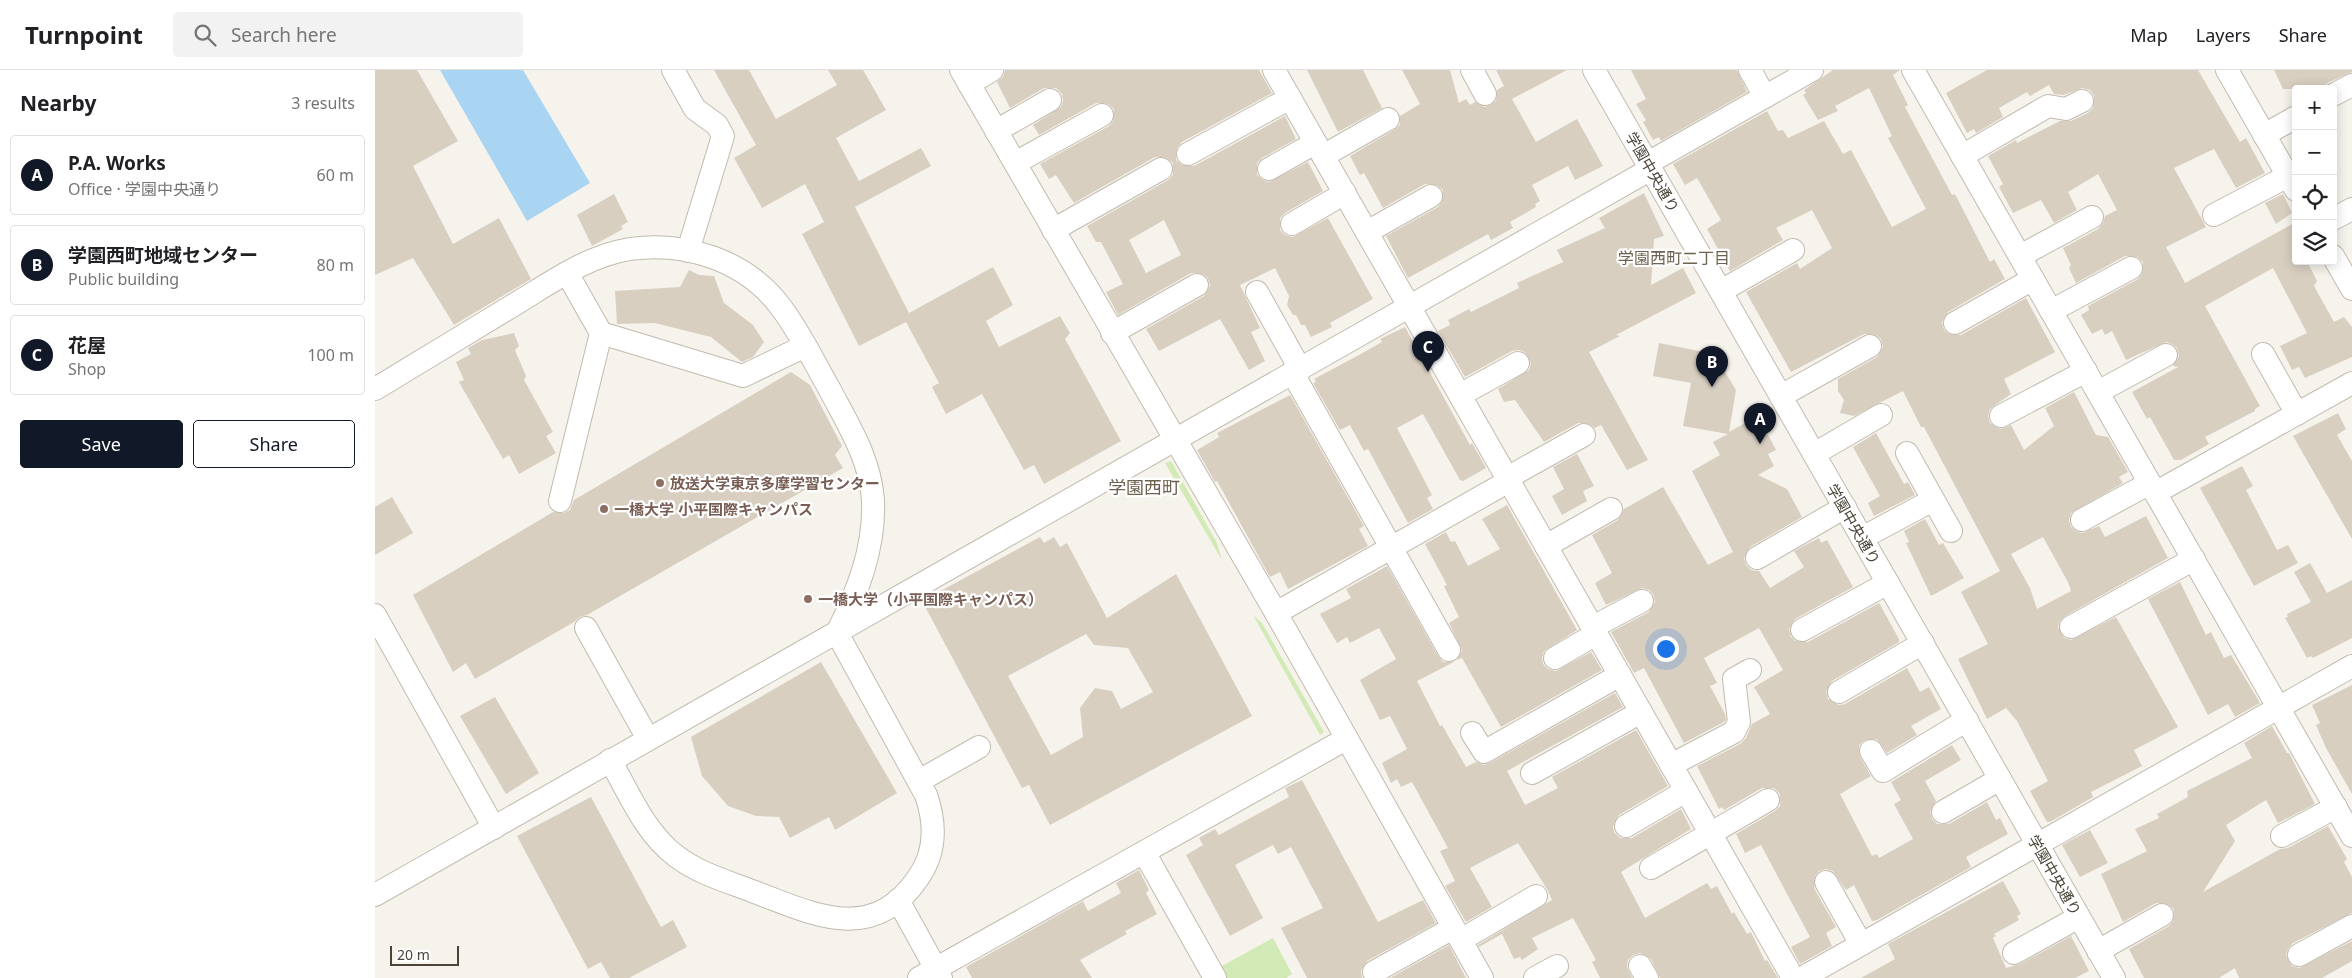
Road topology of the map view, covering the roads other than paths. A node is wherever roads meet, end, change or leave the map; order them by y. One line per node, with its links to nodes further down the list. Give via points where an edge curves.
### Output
1 (673, 70): 39 (street, via 695,109 717,125 723,136)
2 (992, 70): 9 (street)
3 (1594, 70): 25 (street, 学園中央通り)
4 (1750, 70): 12 (street)
5 (1812, 70): 12 (street)
6 (1913, 70): 23 (street)
7 (1277, 71): 13 (street)
8 (2230, 71): 20 (street)
9 (965, 77): 19 (street)
10 (2352, 85): 11 (street)
11 (2337, 94)
12 (1765, 97): 25 (street)
13 (1290, 98): 21 (street); 22 (street)
14 (1049, 100): 19 (street)
15 (2082, 101): 23 (street, via 2066,109 2048,106)
16 (1102, 115): 24 (street)
17 (1388, 119): 21 (street)
18 (2292, 119): 20 (street)
19 (996, 130): 24 (street)
20 (2264, 135): 28 (street)
21 (1319, 149): 27 (street); 29 (street)
22 (1187, 154)
23 (1963, 156): 40 (street)
24 (1015, 164): 36 (street)
25 (1649, 166): 48 (street, 学園中央通り); 49 (street)
26 (1161, 169): 36 (street)
27 (1269, 169)
28 (2292, 183): 32 (street)
29 (1345, 193): 35 (street); 37 (street)
30 (1431, 196): 37 (street)
31 (2352, 209): 34 (street)
32 (2214, 215)
33 (2092, 217): 40 (street)
34 (2337, 217)
35 (1291, 224)
36 (1053, 230): 53 (street)
37 (1367, 232): 49 (street)
38 (1793, 250): 48 (street)
39 (689, 251): 43 (street, via 631,249 599,258); 54 (street, via 703,253 725,263 762,286 791,321)
40 (2019, 256): 44 (street)
41 (2337, 263): 46 (street)
42 (2131, 268): 50 (street)
43 (567, 273): 52 (street); 62 (street)
44 (2033, 279): 50 (street); 51 (street)
45 (1197, 285): 53 (street)
46 (2352, 289)
47 (1257, 292): 59 (street)
48 (1721, 292): 65 (street, 学園中央通り)
49 (1409, 306): 59 (street); 64 (street)
50 (2051, 311): 60 (street)
51 (1955, 323)
52 (601, 333): 54 (street, via 743,376); 76 (street)
53 (1112, 334): 70 (street)
54 (805, 346): 94 (street, via 853,432 871,479 873,525 869,548 857,589)
55 (1870, 346): 65 (street)
56 (2263, 354): 66 (street)
57 (2166, 355): 63 (street)
58 (1518, 363): 64 (street)
59 (1295, 370): 70 (street); 83 (street)
60 (2085, 371): 63 (street); 68 (street)
61 (2352, 383): 66 (street)
62 (375, 388)
63 (2097, 392): 74 (street)
64 (1460, 396): 73 (street)
65 (1781, 396): 72 (street, 学園中央通り)
66 (2297, 414): 74 (street)
67 (1881, 415): 72 (street)
68 (2001, 416)
69 (1584, 435): 73 (street)
70 (1173, 440): 88 (street); 94 (street)
71 (1907, 453): 75 (street)
72 (1814, 454): 77 (street, 学園中央通り)
73 (1508, 479): 82 (street); 83 (street)
74 (2153, 488): 79 (street); 85 (street)
75 (1933, 500): 80 (street); 81 (street)
76 (560, 501)
77 (1845, 507): 81 (street, 学園中央通り); 84 (street)
78 (1611, 509): 82 (street)
79 (2082, 520)
80 (1951, 531)
81 (1862, 538): 86 (street, 学園中央通り)
82 (1546, 546): 93 (street)
83 (1391, 547): 88 (street); 96 (street)
84 (1757, 558)
85 (2194, 560): 90 (street); 102 (street)
86 (1888, 583): 92 (street); 95 (street, 学園中央通り)
87 (1642, 601): 93 (street)
88 (1276, 613): 107 (street)
89 (375, 615): 120 (street)
90 (2071, 627)
91 (586, 628): 106 (street)
92 (1802, 630)
93 (1594, 631): 97 (street); 100 (street)
94 (837, 633): 106 (street); 114 (street)
95 (1923, 643): 101 (street); 104 (street, 学園中央通り)
96 (1449, 650)
97 (1555, 658)
98 (2352, 666): 102 (street)
99 (1750, 670): 111 (street, via 1734,679 1739,722 1734,732)
100 (1620, 675): 103 (street); 105 (street, via 1484,752)
101 (1839, 692)
102 (2279, 708): 117 (street); 124 (street)
103 (1641, 712): 111 (street); 112 (street)
104 (1967, 720): 109 (street, via 1883,772); 113 (street, 学園中央通り)
105 (1472, 733)
106 (649, 739): 110 (street)
107 (1346, 739): 125 (street); 134 (street)
108 (979, 747): 114 (street)
109 (1871, 751)
110 (610, 760): 120 (street); 130 (street, via 645,822 659,840 697,870 831,918 869,916)
111 (1671, 765): 115 (street)
112 (1532, 773)
113 (2000, 780): 118 (street); 124 (street, 学園中央通り)
114 (919, 781): 130 (street, via 931,810 932,845 923,871)
115 (1686, 791): 119 (street); 121 (street)
116 (1768, 800): 121 (street)
117 (2335, 808): 122 (street); 123 (street)
118 (1943, 812)
119 (1626, 826)
120 (494, 828): 128 (street)
121 (1711, 834): 126 (street); 145 (street)
122 (2282, 836)
123 (2352, 836)
124 (2038, 844): 132 (street, 学園中央通り); 135 (street)
125 (1144, 852): 141 (street); 142 (street)
126 (1651, 868)
127 (1826, 882): 135 (street)
128 (375, 895)
129 (1536, 896): 134 (street)
130 (899, 900): 141 (street)
131 (2163, 915): 136 (street)
132 (2079, 917): 136 (street, 学園中央通り); 137 (street)
133 (2352, 926): 138 (street)
134 (1457, 934): 140 (street); 143 (street)
135 (1861, 944): 146 (street)
136 (2098, 950): 147 (street, 学園中央通り)
137 (2014, 953)
138 (2299, 955)
139 (1557, 966): 144 (street)
140 (1374, 972)
141 (932, 975)
142 (1215, 978)
143 (1482, 978)
144 (1535, 978)
145 (1793, 978)
146 (1802, 978)
147 (2114, 978)

